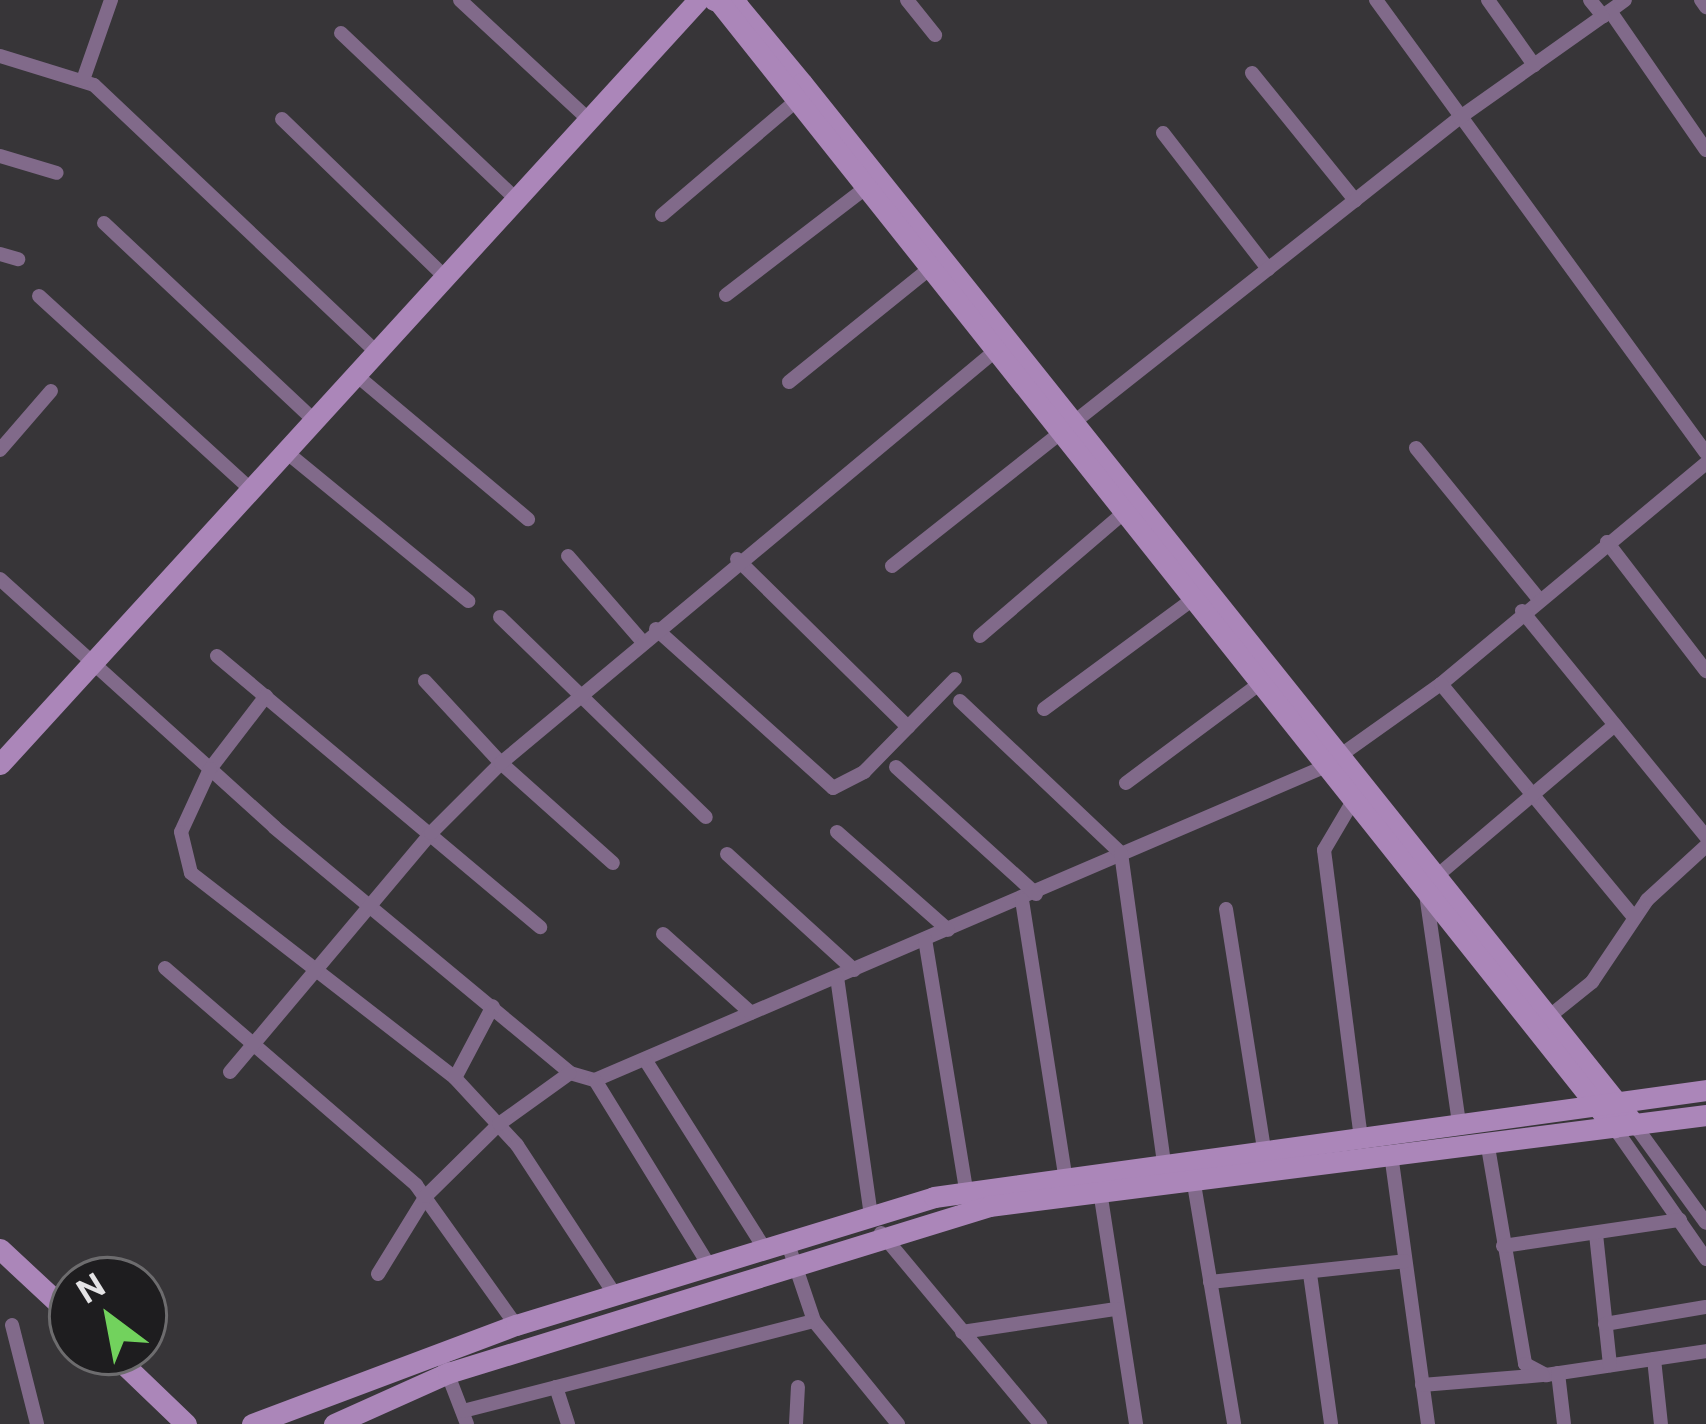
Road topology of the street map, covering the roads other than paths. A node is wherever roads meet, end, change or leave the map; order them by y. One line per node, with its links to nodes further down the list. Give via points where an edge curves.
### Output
1 (110, 0): 15 (street)
2 (460, 0): 19 (street)
3 (908, 0): 11 (street)
4 (1376, 0): 17 (street)
5 (1488, 0): 13 (street)
6 (1590, 0): 9 (street)
7 (1625, 0): 9 (street)
8 (710, 1): 16 (street); 19 (street); 31 (street, via 738,6)
9 (1606, 14): 13 (street); 21 (street)
10 (341, 33): 25 (street)
11 (935, 35)
12 (0, 56): 15 (street)
13 (1534, 65): 17 (street)
14 (1252, 73): 26 (street)
15 (83, 80): 37 (street)
16 (795, 102): 24 (street); 27 (street)
17 (1459, 118): 26 (street); 47 (street)
18 (282, 119): 33 (street)
19 (590, 121): 25 (street)
20 (1163, 133): 32 (street)
21 (1706, 148)
22 (0, 156): 23 (street)
23 (57, 173)
24 (864, 189): 31 (street); 34 (street)
25 (517, 199): 33 (street)
26 (1354, 200): 32 (street)
27 (662, 215)
28 (104, 223): 41 (street)
29 (0, 254): 30 (street)
30 (18, 259)
31 (934, 264): 36 (street); 39 (street)
32 (1268, 269): 42 (street)
33 (446, 277): 37 (street)
34 (726, 295)
35 (39, 296): 49 (street)
36 (1000, 347): 42 (street); 54 (street)
37 (376, 352): 38 (street)
38 (355, 374): 41 (street); 51 (street)
39 (789, 382)
40 (51, 392): 43 (street)
41 (314, 419): 46 (street)
42 (1065, 429): 50 (street); 55 (street)
43 (6, 431): 45 (street)
44 (1416, 448): 57 (street)
45 (0, 450)
46 (285, 451): 49 (street); 58 (street)
47 (1706, 453)
48 (1706, 463): 52 (street)
49 (250, 489): 66 (street)
50 (1128, 509): 59 (street); 63 (street); 78 (street)
51 (528, 519)
52 (1607, 542): 57 (street); 67 (street)
53 (568, 556): 64 (street)
54 (737, 559): 62 (street); 77 (street)
55 (892, 566)
56 (0, 579): 66 (street)
57 (1538, 598): 60 (street)
58 (468, 601)
59 (1189, 602): 71 (street); 75 (street)
60 (1522, 610): 70 (street); 76 (street)
61 (500, 617): 73 (street)
62 (656, 629): 64 (street); 77 (street, via 833,788 852,783)
63 (980, 636)
64 (642, 641): 73 (street)
65 (217, 656): 72 (street)
66 (94, 660): 80 (street); 82 (street)
67 (1706, 671)
68 (955, 679): 77 (street)
69 (425, 681): 79 (street)
70 (1441, 684): 78 (street); 84 (street)
71 (1258, 686): 78 (street); 83 (street)
72 (266, 696): 82 (street); 87 (street)
73 (578, 697): 79 (street); 86 (street)
74 (959, 700): 90 (street)
75 (1044, 709)
76 (1615, 725): 84 (street); 89 (street)
77 (908, 727)
78 (1332, 762): 85 (street); 90 (street); 93 (street)
79 (501, 763): 87 (street); 92 (street)
80 (0, 764)
81 (896, 766): 94 (street)
82 (210, 769): 95 (street); 104 (street, via 181,832 184,859 204,888)
83 (1126, 783)
84 (1531, 797): 93 (street); 97 (street)
85 (1353, 801): 93 (street); 121 (street, via 1324,850)
86 (706, 817)
87 (431, 832): 95 (street); 98 (street)
88 (837, 832): 99 (street)
89 (1706, 842): 97 (street)
90 (1121, 853): 94 (street); 125 (street)
91 (727, 854): 103 (street)
92 (613, 863)
93 (1432, 880): 108 (street); 116 (street); 119 (street)
94 (1029, 897): 99 (street); 126 (street)
95 (372, 903): 104 (street); 106 (street)
96 (1226, 909): 123 (street)
97 (1634, 917): 108 (street, via 1600,974)
98 (540, 927)
99 (948, 930): 101 (street)
100 (663, 934): 107 (street)
101 (926, 939): 103 (street); 128 (street)
102 (165, 968): 109 (street)
103 (854, 970): 105 (street)
104 (313, 974): 109 (street); 113 (street)
105 (837, 977): 107 (street); 133 (street)
106 (493, 1006): 112 (street); 113 (street)
107 (751, 1013): 110 (street)
108 (1551, 1015): 116 (street)
109 (254, 1044): 111 (street); 130 (street)
110 (646, 1061): 114 (street); 137 (street)
111 (230, 1072)
112 (569, 1072): 114 (street); 118 (street)
113 (455, 1078): 118 (street)
114 (595, 1080): 140 (street)
115 (1706, 1090): 116 (street)
116 (1607, 1103): 119 (street); 120 (street)
117 (1706, 1114): 120 (street)
118 (499, 1124): 130 (street); 145 (street)
119 (1459, 1124): 121 (street)
120 (1624, 1126): 122 (street); 131 (street); 132 (street)
121 (1361, 1137): 123 (street)
122 (1486, 1141): 124 (street); 135 (street)
123 (1264, 1150): 125 (street)
124 (1390, 1154): 127 (street); 139 (street)
125 (1164, 1162): 126 (street)
126 (1065, 1175): 128 (street)
127 (1193, 1178): 129 (street); 143 (street)
128 (967, 1190): 133 (street)
129 (1100, 1190): 133 (street); 147 (street)
130 (426, 1196): 141 (street); 151 (street)
131 (1680, 1220): 134 (street); 138 (street)
132 (1706, 1221)
133 (876, 1224): 137 (street); 152 (street)
134 (1596, 1234): 135 (street); 149 (street)
135 (1503, 1246): 158 (street, via 1518,1352)
136 (0, 1250): 144 (street)
137 (783, 1253): 140 (street); 148 (street); 157 (street)
138 (1706, 1259)
139 (1405, 1261): 142 (street); 160 (street)
140 (709, 1265): 145 (street)
141 (378, 1274)
142 (1310, 1274): 143 (street); 174 (street)
143 (1210, 1282): 173 (street)
144 (48, 1294)
145 (614, 1294): 151 (street)
146 (1706, 1307): 149 (street)
147 (1116, 1309): 152 (street); 172 (street)
148 (814, 1321): 161 (street); 164 (street)
149 (1605, 1324): 156 (street)
150 (11, 1325): 165 (street)
151 (516, 1325): 154 (street)
152 (962, 1332): 171 (street)
153 (1706, 1351): 155 (street)
154 (438, 1352): 157 (street); 167 (street)
155 (1654, 1359): 156 (street); 177 (street)
156 (1610, 1365): 158 (street)
157 (448, 1373): 163 (street); 168 (street)
158 (1552, 1374): 160 (street); 176 (street)
159 (136, 1376): 166 (street)
160 (1422, 1385): 175 (street)
161 (556, 1387): 163 (street); 169 (street)
162 (798, 1387): 170 (street)
163 (465, 1418)
164 (895, 1422)
165 (37, 1424)
166 (186, 1424)
167 (252, 1424)
168 (334, 1424)
169 (568, 1424)
170 (796, 1424)
171 (1040, 1424)
172 (1136, 1424)
173 (1234, 1424)
174 (1331, 1424)
175 (1428, 1424)
176 (1564, 1424)
177 (1661, 1424)

